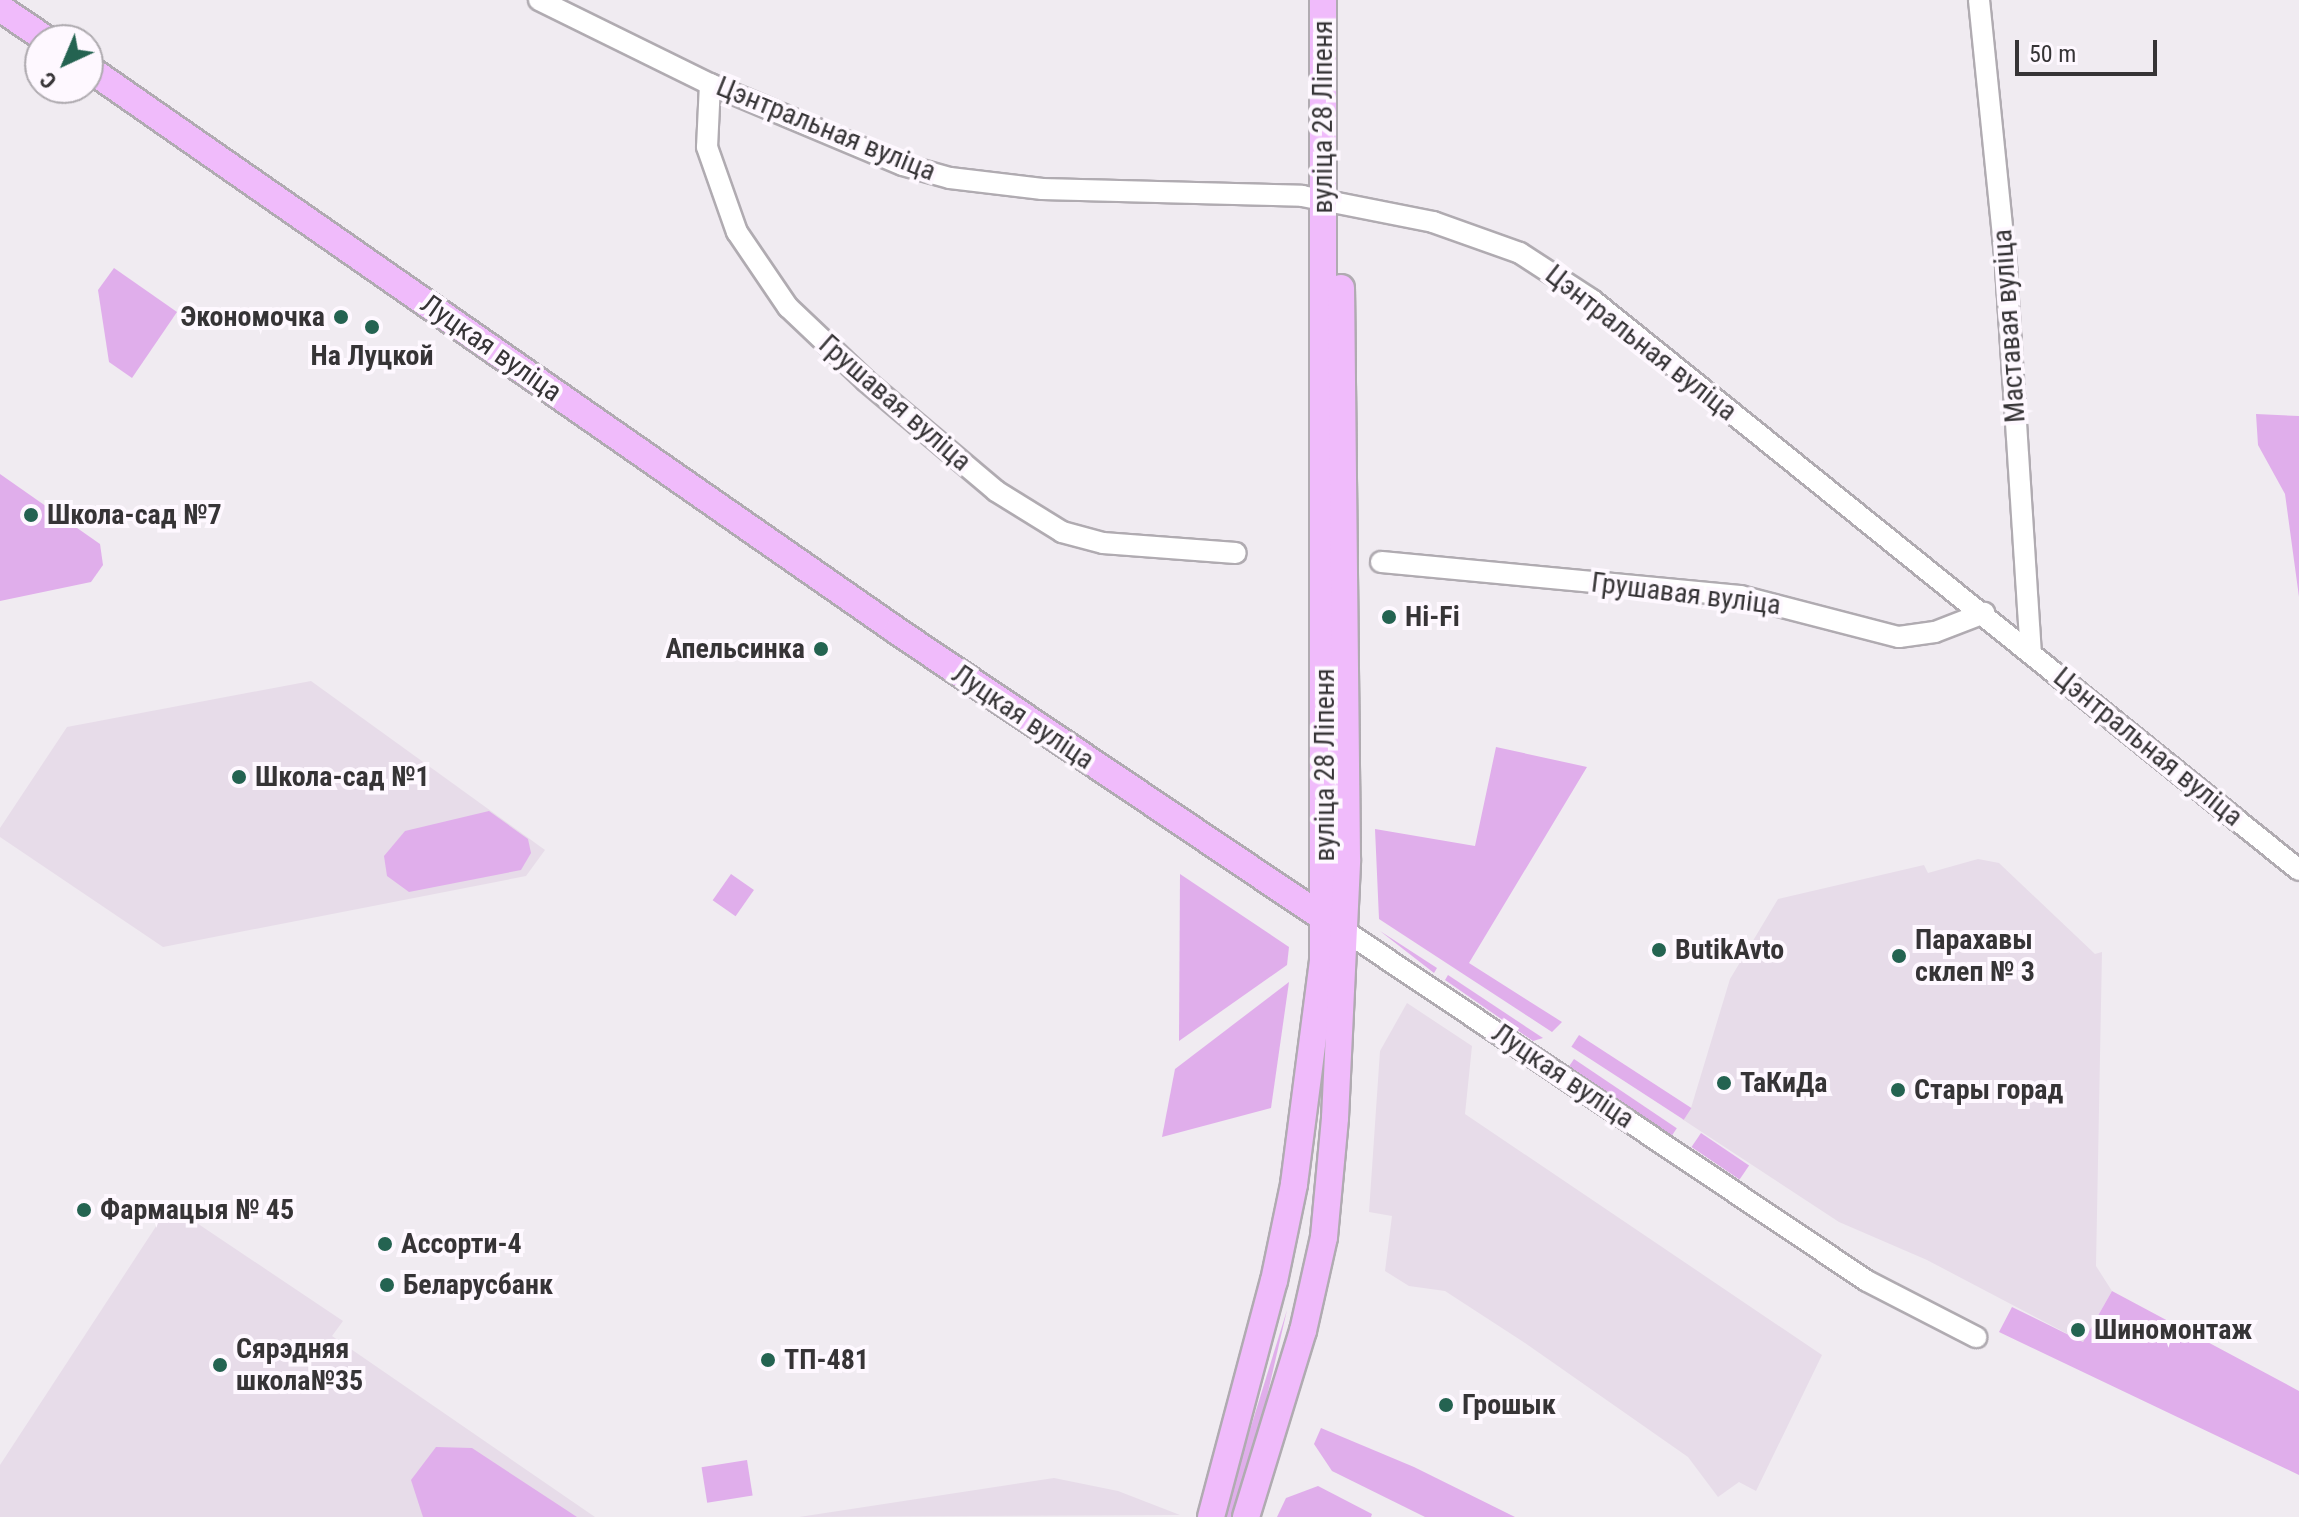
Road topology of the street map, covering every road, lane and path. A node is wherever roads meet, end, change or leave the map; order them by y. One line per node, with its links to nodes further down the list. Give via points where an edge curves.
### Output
1 (539, 0): 8 (street, Цэнтральная вуліца)
2 (1323, 0): 9 (main road, вуліца 28 Ліпеня)
3 (1340, 0): 9 (main road, вуліца 28 Ліпеня)
4 (1979, 0): 13 (street, Маставая вуліца, via 2006,268)
5 (0, 8): 6 (main road)
6 (24, 24)
7 (104, 79): 15 (main road, Луцкая вуліца, via 897,631)
8 (710, 84): 9 (street, Цэнтральная вуліца, via 890,160 950,178 1042,189 1254,192); 10 (street, Грушавая вуліца, via 707,147 737,232 788,307 866,381 996,491 1062,532 1103,543)
9 (1332, 200): 12 (street, Цэнтральная вуліца, via 1463,231 1544,266); 15 (main road, вуліца 28 Ліпеня)
10 (1236, 553)
11 (1381, 562): 12 (street, Грушавая вуліца, via 1740,596 1899,637 1935,632)
12 (1984, 613): 13 (street, Цэнтральная вуліца)
13 (2031, 652): 14 (street, Цэнтральная вуліца)
14 (2299, 870)
15 (1334, 925): 16 (main road, вуліца 28 Ліпеня, via 1323,962); 17 (main road, вуліца 28 Ліпеня, via 1335,1118 1324,1237); 18 (street, Луцкая вуліца, via 1867,1281)
16 (1274, 1281): 17 (main road); 19 (main road, вуліца 28 Ліпеня)
17 (1312, 1292): 20 (main road, вуліца 28 Ліпеня)
18 (1976, 1337)
19 (1211, 1517)
20 (1246, 1517)

